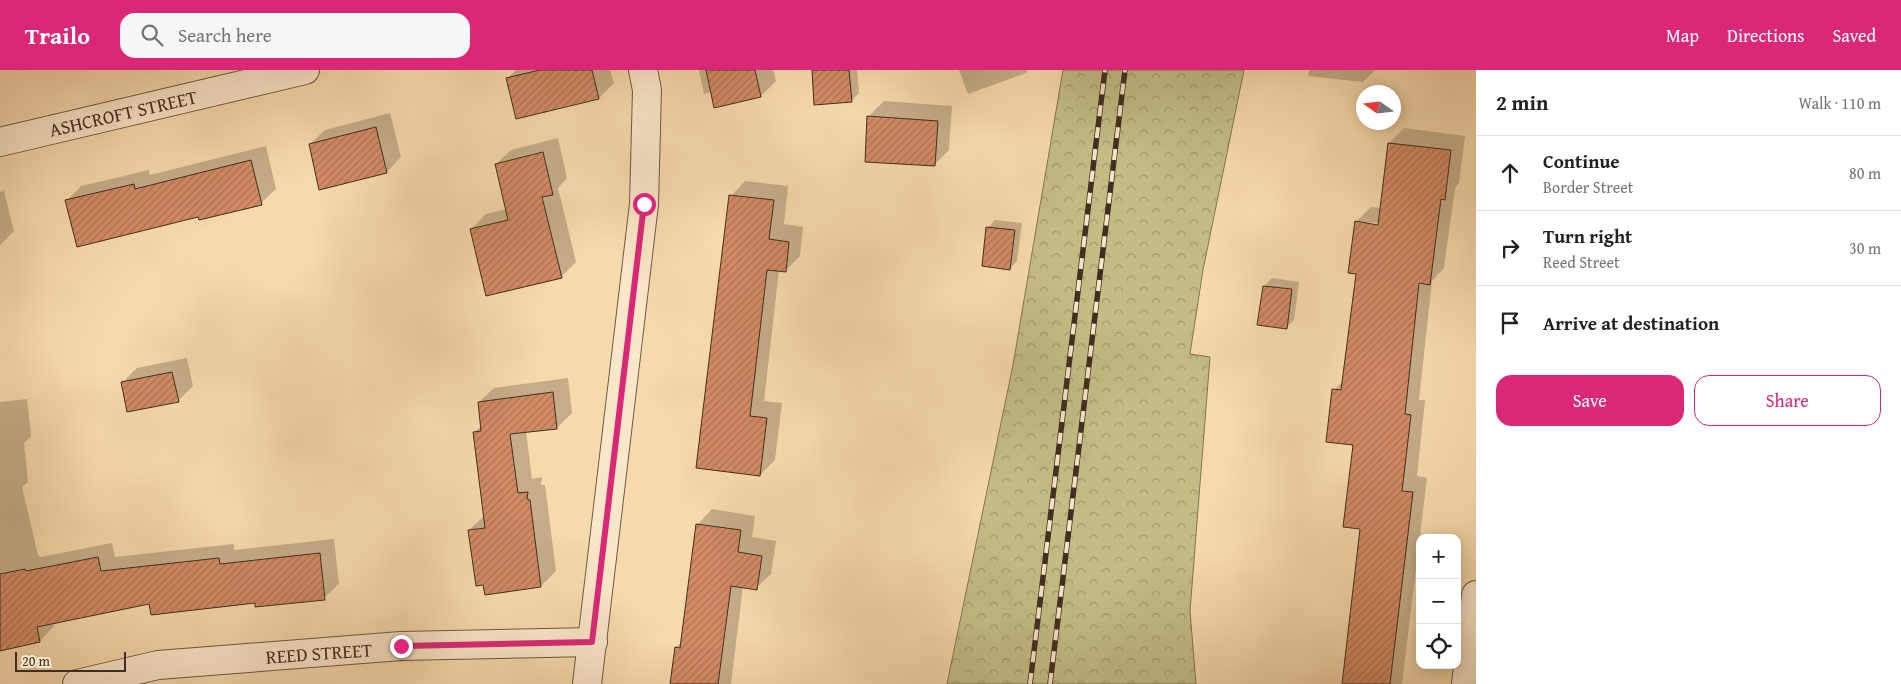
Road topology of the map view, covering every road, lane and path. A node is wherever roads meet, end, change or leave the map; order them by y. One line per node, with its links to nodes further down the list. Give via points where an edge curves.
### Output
1 (305, 70): 3 (street, ASHCROFT STREET)
2 (643, 70): 5 (street, via 647,90 644,204)
3 (0, 142)
4 (1476, 595): 8 (street)
5 (592, 642): 6 (street, REED STREET, via 401,646 158,665); 7 (street)
6 (77, 684)
7 (587, 684)
8 (1466, 684)

